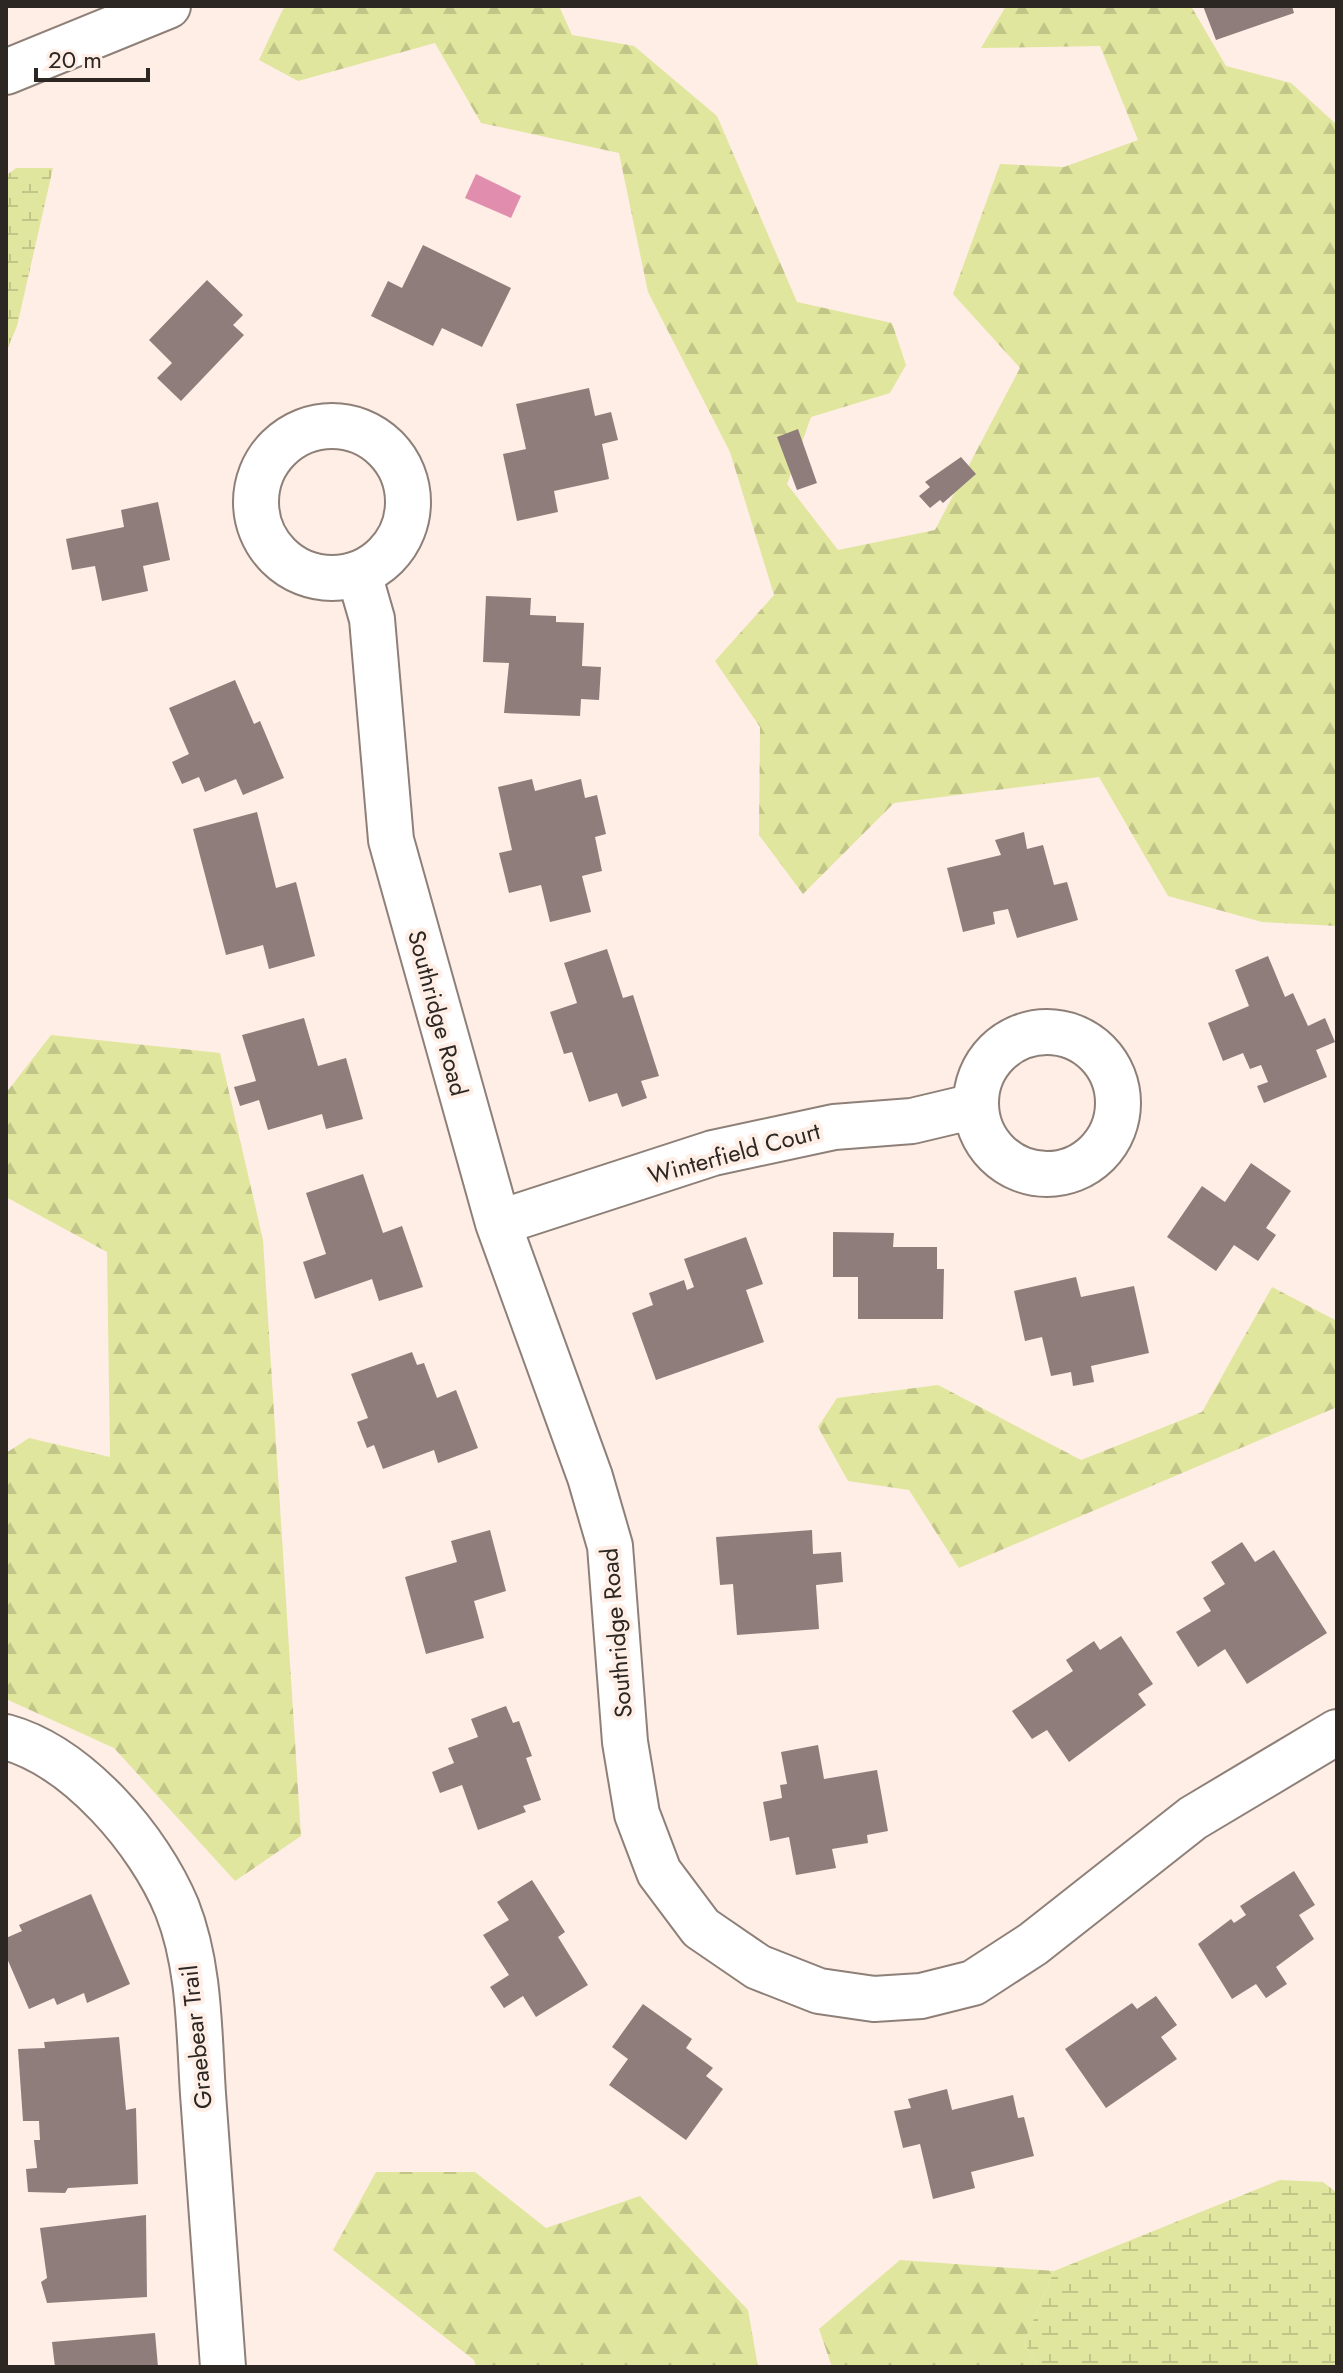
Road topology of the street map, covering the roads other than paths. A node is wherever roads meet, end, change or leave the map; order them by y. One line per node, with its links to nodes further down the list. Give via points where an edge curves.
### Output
1 (168, 6): 2 (street)
2 (6, 72)
3 (359, 574): 5 (street, Southridge Road, via 372,619 391,840)
4 (975, 1106): 5 (street, Winterfield Court, via 912,1121 834,1127 713,1153)
5 (498, 1223): 6 (street, Southridge Road, via 610,1546 625,1742 637,1814 659,1872 701,1928 758,1967 819,1991 874,1999 921,1996 973,1983 1033,1944 1193,1818)
6 (1337, 1732)
7 (6, 1737): 8 (street, Graebear Trail, via 26,1743 85,1781 139,1841 177,1909 195,1988)
8 (223, 2367)

